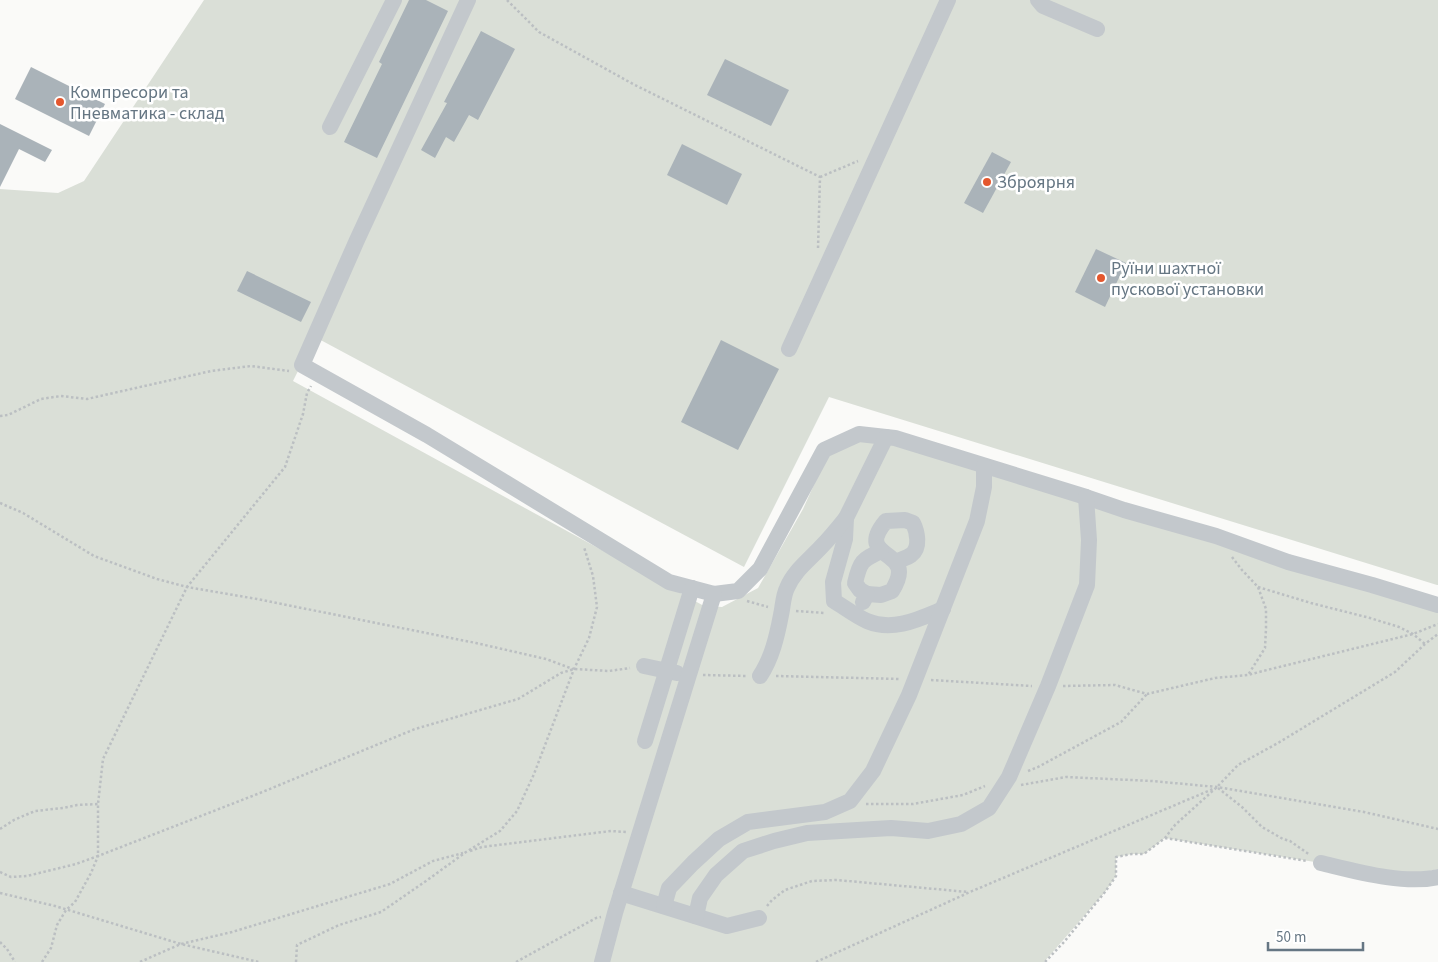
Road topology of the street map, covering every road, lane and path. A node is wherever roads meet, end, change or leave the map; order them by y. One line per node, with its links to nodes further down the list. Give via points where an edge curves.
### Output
1 (394, 0): 7 (lane)
2 (468, 0): 12 (lane)
3 (508, 0): 9 (path, via 539,32 633,84)
4 (948, 0): 8 (lane)
5 (1038, 0): 6 (lane, via 1043,6)
6 (1097, 29)
7 (330, 127)
8 (878, 153): 9 (path); 11 (lane)
9 (820, 177): 10 (path)
10 (818, 251)
11 (789, 349)
12 (302, 365): 13 (lane); 14 (path, via 290,371 236,367 87,399 61,396 41,399)
13 (319, 375): 20 (lane, via 427,435); 24 (path, via 307,393 285,467)
14 (0, 416)
15 (886, 437): 16 (lane); 19 (lane); 27 (lane, via 859,434 824,450 760,569 738,591)
16 (984, 466): 17 (lane); 30 (lane, via 984,487 976,521)
17 (1086, 497): 29 (lane, via 1216,536 1288,562); 42 (lane, via 1089,540 1087,585 1048,686)
18 (0, 503): 24 (path, via 23,513 94,556)
19 (846, 518): 31 (lane, via 845,539 833,582 834,600); 39 (lane, via 793,577 786,590 768,665)
20 (575, 525): 26 (lane, via 669,582); 35 (path, via 593,576 597,607 589,638)
21 (881, 551): 23 (lane); 23 (lane, via 877,536 886,521 913,523 916,548 912,555); 28 (lane, via 866,557 857,573 855,582)
22 (1232, 557): 25 (path)
23 (896, 562): 28 (lane, via 899,572 892,591 881,595)
24 (186, 586): 35 (path, via 476,643); 43 (path, via 102,759)
25 (1258, 586): 33 (path, via 1392,625 1413,634); 37 (path, via 1266,609 1265,648)
26 (692, 588): 27 (lane); 36 (lane)
27 (714, 594): 38 (lane)
28 (867, 594): 31 (lane)
29 (1438, 605)
30 (943, 609): 31 (lane, via 904,624 883,626); 56 (lane, via 909,695 873,771 850,801 826,812 748,822 719,839 692,863 669,888)
31 (857, 615)
32 (1438, 634): 33 (path)
33 (1425, 644): 41 (path, via 1395,672 1238,765)
34 (644, 666): 35 (path, via 609,671); 36 (lane)
35 (574, 669): 48 (path, via 534,774 516,811 500,831); 49 (path, via 561,673 518,699 415,729)
36 (666, 671): 38 (lane); 40 (lane)
37 (1248, 674)
38 (689, 675): 46 (lane)
39 (760, 676)
40 (645, 741)
41 (1217, 787): 42 (path, via 1066,777); 45 (path, via 1364,812); 47 (path); 50 (path, via 1262,827 1290,841); 53 (path)
42 (1002, 788): 59 (lane, via 989,808 961,824 928,831 891,828 808,833 743,851 716,875 700,898)
43 (98, 804): 44 (path, via 35,811); 49 (path)
44 (0, 829)
45 (1438, 829)
46 (640, 833): 48 (path, via 611,831 482,847); 55 (lane)
47 (1165, 838): 50 (path); 71 (path, via 1144,854 1116,857 1116,876)
48 (466, 852): 62 (path, via 433,861 390,884 232,932); 67 (path, via 381,912 339,925 298,945)
49 (98, 856): 51 (path, via 27,876 11,877); 57 (path, via 75,902)
50 (1321, 863): 52 (lane, via 1403,879)
51 (0, 872)
52 (1438, 877)
53 (970, 892): 60 (path, via 836,880 812,881 785,890 772,900); 70 (path)
54 (0, 893): 57 (path)
55 (621, 893): 56 (lane); 58 (lane)
56 (664, 906): 59 (lane)
57 (66, 910): 62 (path); 64 (path)
58 (615, 913): 68 (path, via 596,918); 69 (lane)
59 (696, 916): 60 (lane, via 727,926)
60 (760, 918)
61 (0, 942): 63 (path)
62 (181, 944): 65 (path); 66 (path)
63 (15, 962)
64 (42, 962)
65 (140, 962)
66 (259, 962)
67 (296, 962)
68 (516, 962)
69 (602, 962)
70 (816, 962)
71 (1045, 962)

